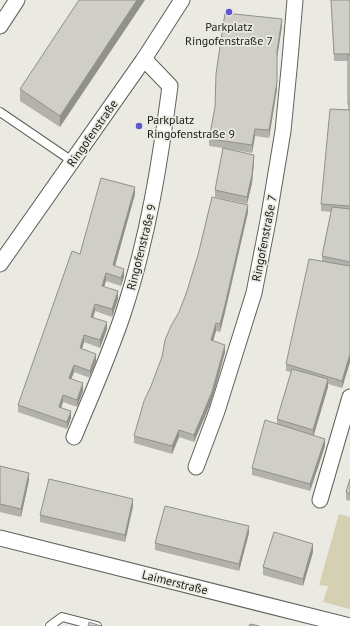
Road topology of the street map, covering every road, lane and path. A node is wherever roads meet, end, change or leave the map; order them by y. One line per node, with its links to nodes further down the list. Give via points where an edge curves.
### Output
1 (17, 0): 4 (street)
2 (182, 0): 5 (street, Ringofenstraße)
3 (295, 0): 11 (street, Ringofenstraße 7, via 283,131 254,293 217,411)
4 (0, 26)
5 (144, 59): 7 (street, Ringofenstraße); 10 (street, Ringofenstraße 9, via 170,86 160,159 144,242 124,311)
6 (0, 112): 7 (lane)
7 (72, 161): 8 (street, Ringofenstraße)
8 (0, 264)
9 (350, 397): 12 (street)
10 (74, 437)
11 (196, 467)
12 (320, 500)
13 (0, 538): 16 (street, Laimerstraße)
14 (50, 626): 15 (lane, via 62,617)
15 (97, 626)
16 (350, 626)

